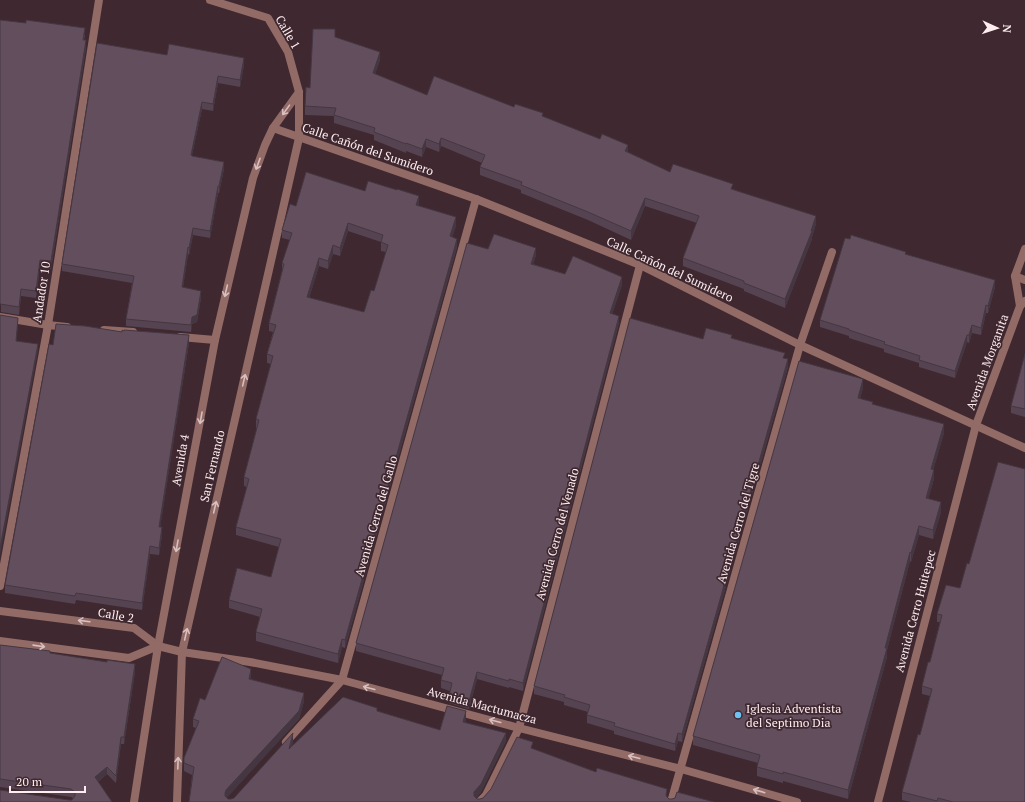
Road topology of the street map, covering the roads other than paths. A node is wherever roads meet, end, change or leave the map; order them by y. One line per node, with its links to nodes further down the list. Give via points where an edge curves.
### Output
1 (99, 0): 14 (street, Andador 10)
2 (210, 0): 3 (street, Calle 1, via 268,18 288,52)
3 (299, 92): 4 (street, one-way to 4); 5 (street, Calle 1)
4 (273, 128): 5 (street, Calle Cañón del Sumidero); 19 (street, Avenida 4, one-way to 19, via 252,178)
5 (299, 138): 6 (street, Calle Cañón del Sumidero); 27 (street, San Fernando, one-way to 5)
6 (476, 199): 9 (street, Calle Cañón del Sumidero); 28 (street, Avenida Cerro del Gallo)
7 (1025, 249): 10 (street, Avenida Morganita)
8 (832, 252): 20 (street, Avenida Cerro del Tigre)
9 (640, 265): 20 (street, Calle Cañón del Sumidero); 29 (street, Avenida Cerro del Venado)
10 (1015, 276): 11 (street); 12 (street, Avenida Morganita)
11 (1025, 280)
12 (1022, 303): 21 (street, Avenida Morganita)
13 (0, 317): 14 (street)
14 (48, 325): 15 (street); 23 (street, Andador 10)
15 (72, 327)
16 (96, 329): 17 (street)
17 (143, 333)
18 (175, 336): 19 (street)
19 (215, 340): 26 (street, Avenida 4, one-way to 26)
20 (800, 345): 21 (street, Calle Cañón del Sumidero); 31 (street, Avenida Cerro del Tigre)
21 (976, 425): 22 (street, Calle Cañón del Sumidero); 37 (street, Avenida Cerro Huitepec)
22 (1025, 448)
23 (0, 586)
24 (0, 611): 26 (street, Calle 2, one-way to 24, via 134,628)
25 (0, 641): 26 (street, one-way to 26, via 129,658)
26 (158, 646): 27 (street, Avenida Mactumacza); 32 (street, Avenida 4)
27 (182, 652): 28 (street, Avenida Mactumacza); 33 (street, San Fernando, one-way to 27)
28 (342, 680): 29 (street, Avenida Mactumacza, one-way to 28); 30 (street, Avenida Cerro del Gallo)
29 (519, 728): 31 (street, Avenida Mactumacza, one-way to 29); 34 (street, Avenida Cerro del Venado, via 486,795)
30 (278, 750)
31 (681, 769): 35 (street, Avenida Cerro del Tigre); 36 (street, Avenida Mactumacza, one-way to 31)
32 (134, 802)
33 (177, 802)
34 (479, 802)
35 (671, 802)
36 (797, 802)
37 (878, 802)

